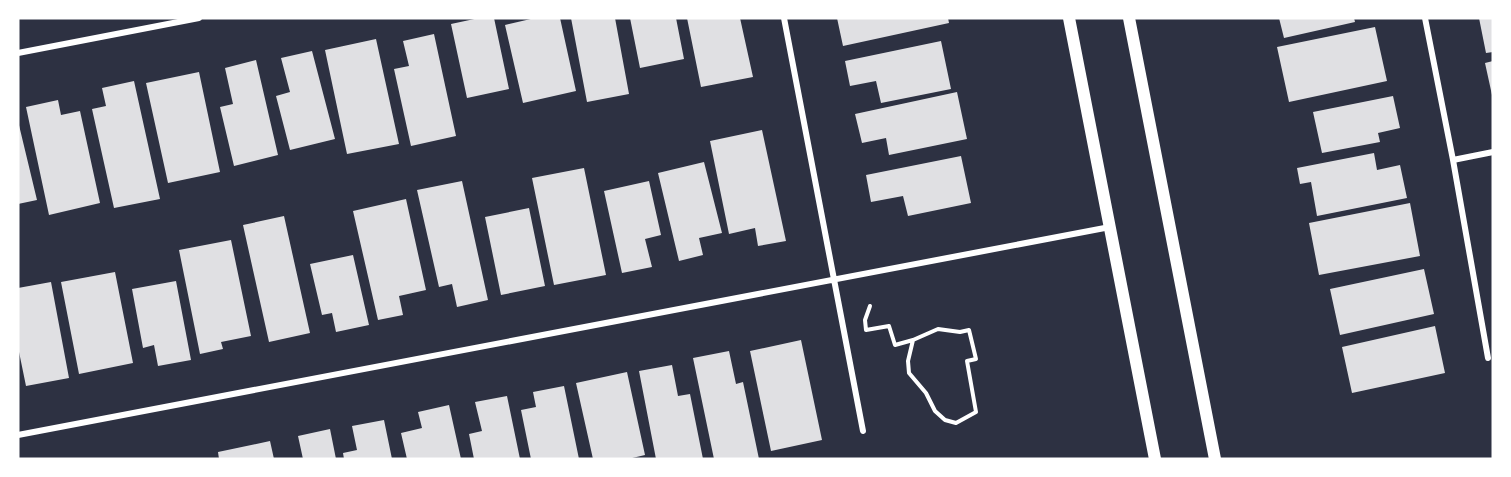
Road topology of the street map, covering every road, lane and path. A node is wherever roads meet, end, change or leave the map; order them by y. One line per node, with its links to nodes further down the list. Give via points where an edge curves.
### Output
1 (198, 18): 6 (street)
2 (784, 18): 10 (street)
3 (1069, 18): 9 (main road)
4 (1129, 18): 17 (main road)
5 (1425, 18): 8 (street)
6 (18, 53)
7 (1493, 152): 8 (street)
8 (1453, 160): 13 (street)
9 (1110, 227): 10 (street); 16 (main road)
10 (834, 279): 14 (street); 15 (street)
11 (870, 306): 12 (path, via 866,330 889,326 895,345)
12 (914, 340): 12 (path, via 938,328 969,330 976,359 967,361 976,412 956,423 945,420 936,411 909,374)
13 (1488, 358)
14 (863, 431)
15 (18, 435)
16 (1155, 459)
17 (1215, 459)

